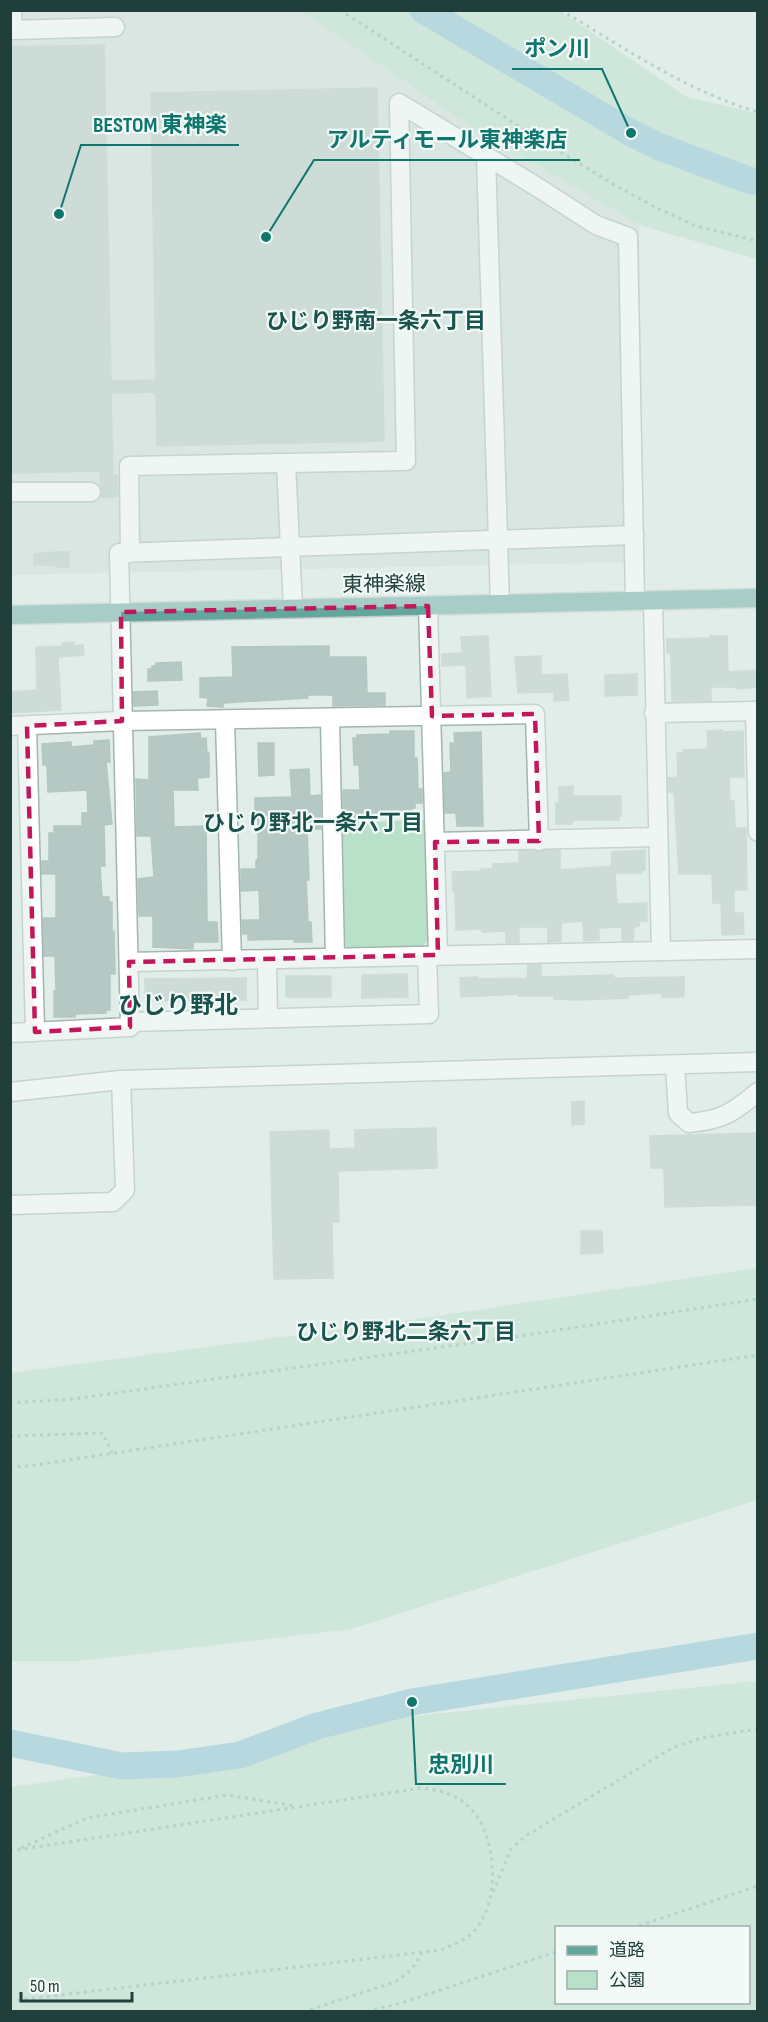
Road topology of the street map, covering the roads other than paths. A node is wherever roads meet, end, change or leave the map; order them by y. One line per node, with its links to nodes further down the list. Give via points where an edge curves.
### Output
1 (10, 14): 2 (street, via 13,30)
2 (115, 27)
3 (486, 156): 4 (street, via 399,104 406,461); 7 (street, via 596,225 628,237); 8 (street)
4 (286, 463): 9 (street); 10 (street, via 129,466)
5 (10, 492): 6 (street)
6 (91, 492)
7 (634, 535): 8 (street); 12 (street)
8 (498, 540): 9 (street); 13 (street)
9 (290, 547): 10 (street); 15 (street)
10 (130, 553): 16 (street, via 119,553)
11 (758, 598): 12 (main road, 東神楽線)
12 (644, 601): 13 (main road, 東神楽線); 19 (street)
13 (500, 604): 14 (main road, 東神楽線)
14 (428, 606): 15 (main road, 東神楽線); 20 (street)
15 (293, 608): 16 (main road, 東神楽線)
16 (121, 612): 17 (main road, 東神楽線); 22 (street)
17 (10, 615)
18 (756, 711): 19 (street); 25 (street)
19 (654, 713): 26 (street)
20 (432, 716): 21 (street); 27 (street, via 535,714); 28 (street)
21 (330, 719): 23 (street); 32 (street)
22 (122, 721): 23 (street); 24 (street); 35 (street)
23 (225, 721): 33 (street)
24 (19, 726): 38 (street)
25 (758, 832)
26 (657, 837): 27 (street); 30 (street)
27 (539, 841): 28 (street)
28 (435, 842): 31 (street)
29 (758, 949): 30 (street)
30 (661, 951): 31 (street)
31 (432, 955): 32 (street); 36 (street, via 429,1014)
32 (335, 958): 34 (street)
33 (232, 960): 34 (street); 35 (street)
34 (267, 960): 36 (street)
35 (129, 962): 37 (street)
36 (268, 1018): 37 (street)
37 (130, 1022): 38 (street, via 130,1028)
38 (35, 1032): 39 (street)
39 (10, 1033)
40 (758, 1062): 41 (street)
41 (675, 1065): 42 (street); 44 (street, via 678,1113 689,1123 732,1113)
42 (121, 1080): 43 (street); 45 (street, via 125,1191 113,1202)
43 (10, 1092)
44 (758, 1092)
45 (10, 1205)

